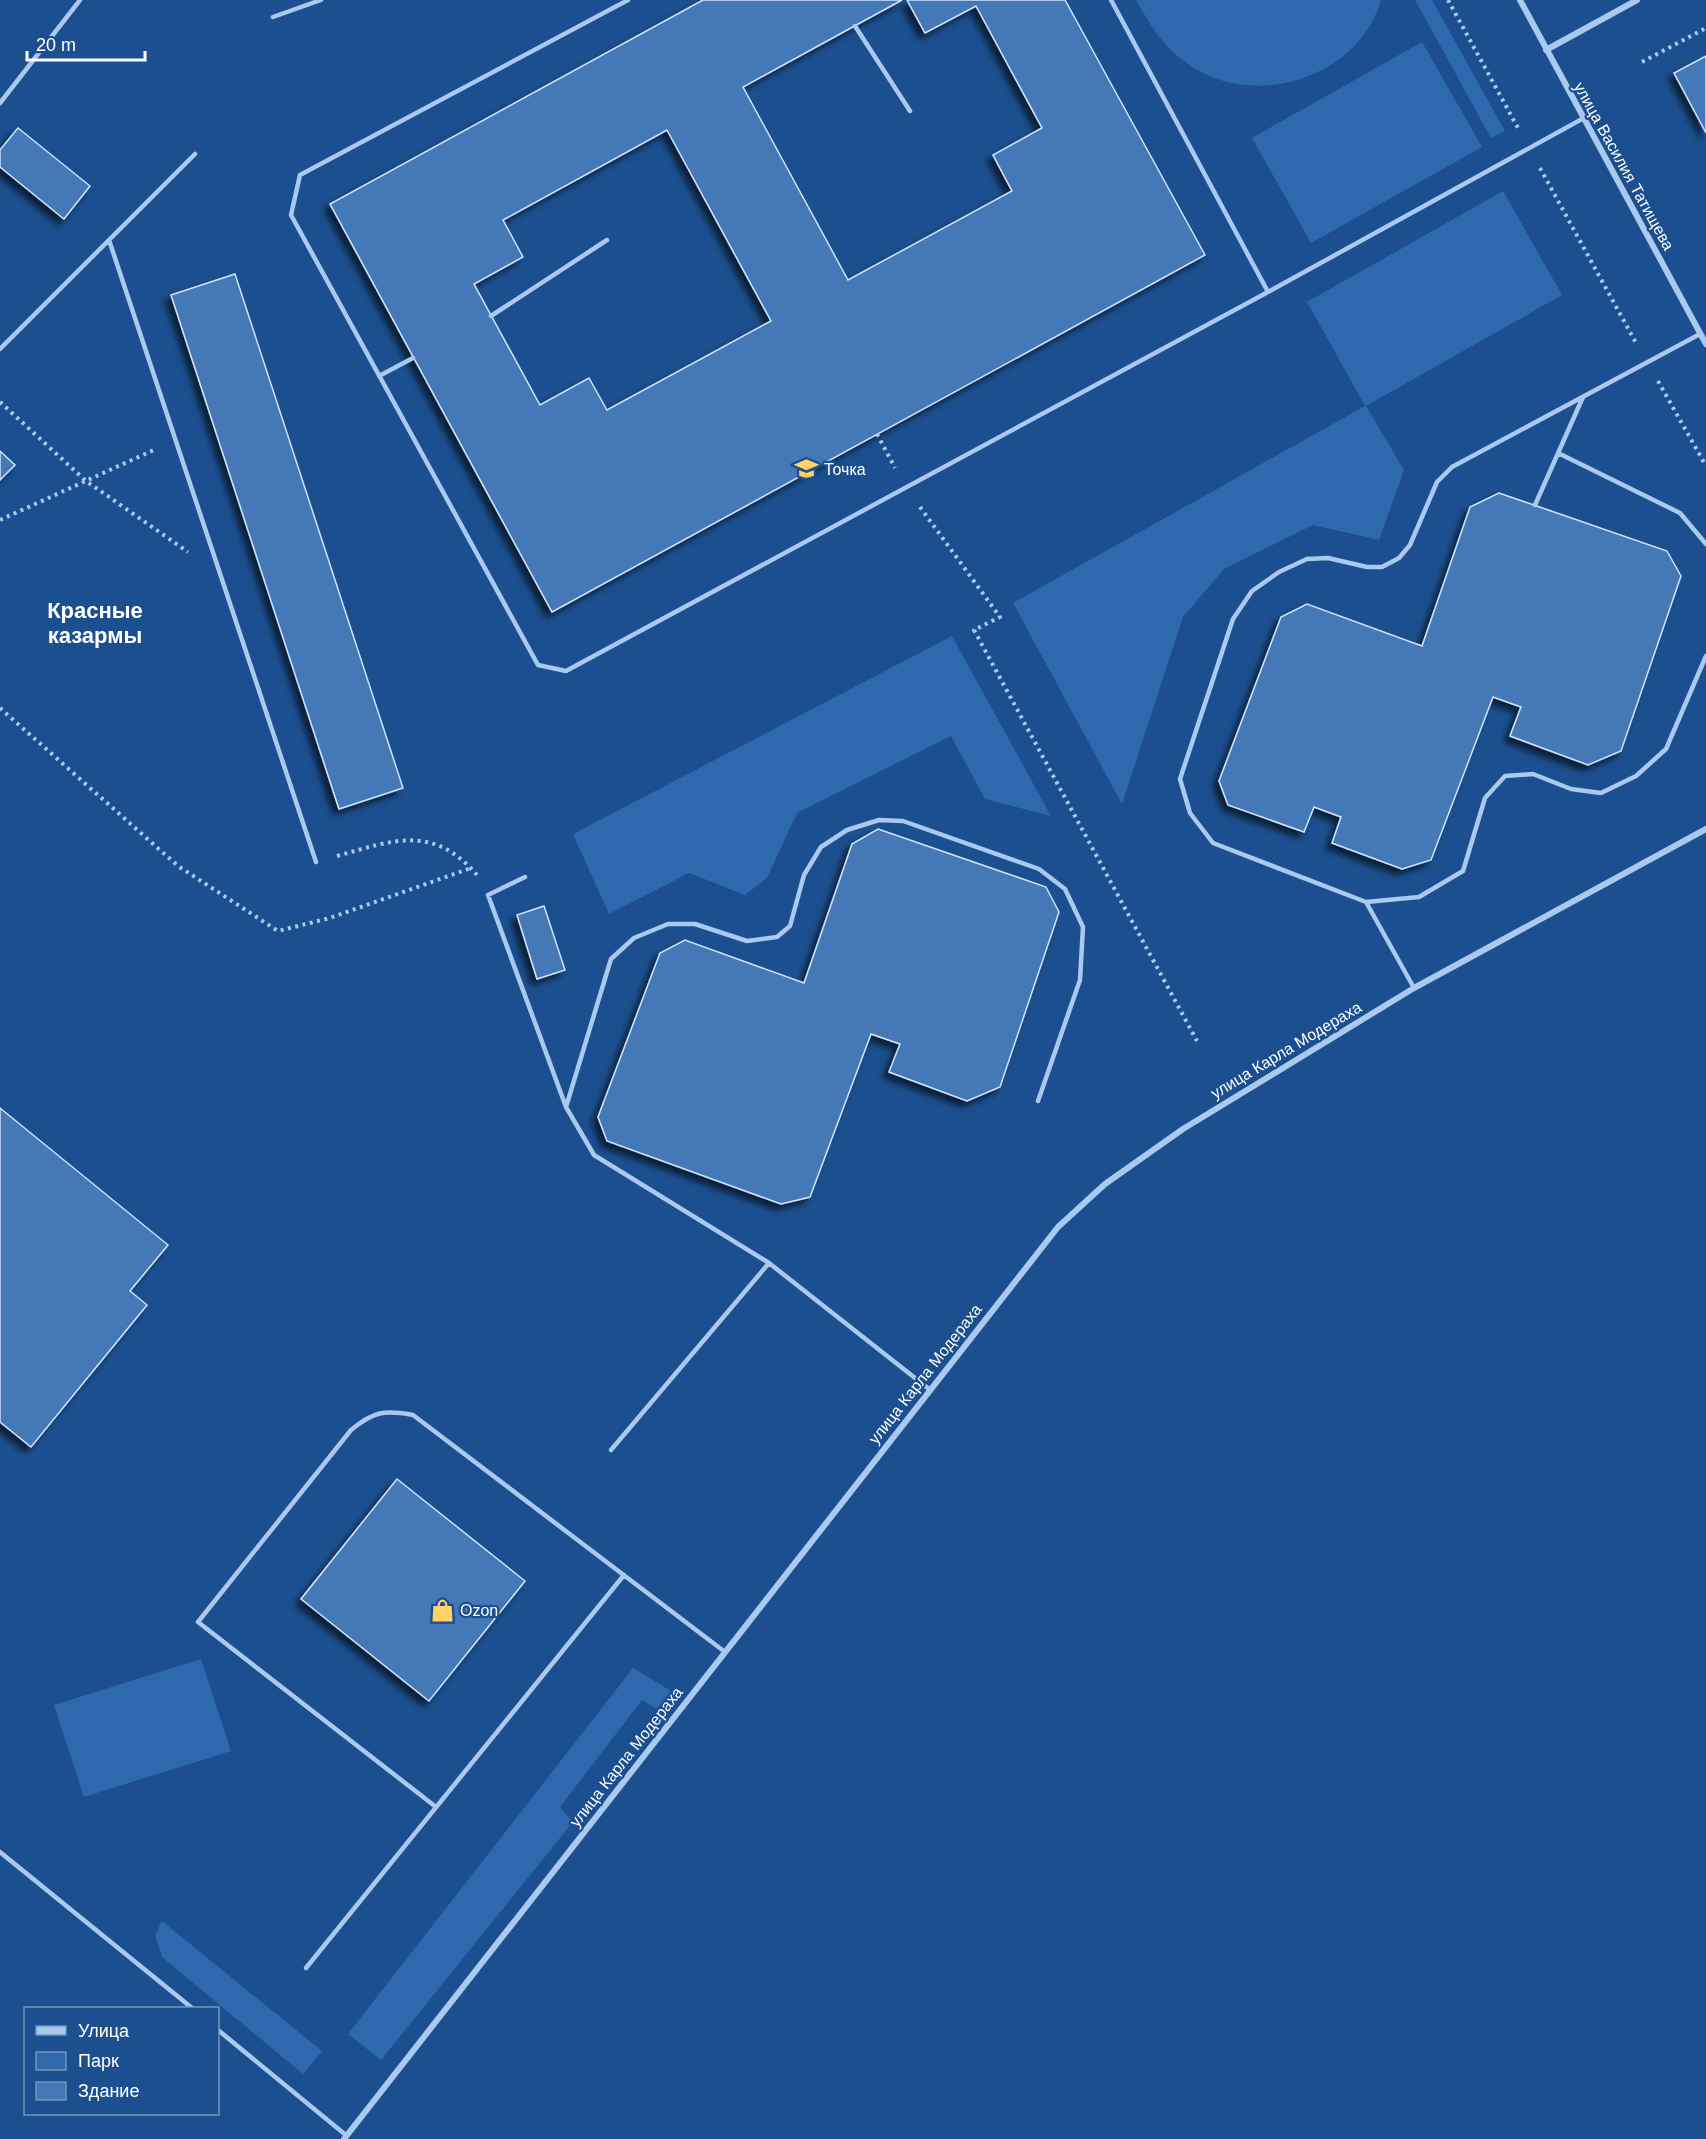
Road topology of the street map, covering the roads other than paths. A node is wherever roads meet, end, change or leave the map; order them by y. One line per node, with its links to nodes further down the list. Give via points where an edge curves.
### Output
1 (80, 0): 10 (lane)
2 (321, 0): 7 (lane)
3 (628, 0): 22 (lane, via 300,175 291,214)
4 (1111, 0): 16 (lane)
5 (1520, 0): 9 (street, улица Василия Татищева)
6 (1637, 0): 9 (street)
7 (273, 17)
8 (855, 26): 11 (lane)
9 (1546, 50): 12 (street, улица Василия Татищева)
10 (0, 103)
11 (910, 111)
12 (1582, 119): 16 (lane); 18 (street, улица Василия Татищева)
13 (195, 154): 14 (lane)
14 (109, 240): 20 (lane); 29 (lane)
15 (607, 240): 17 (lane)
16 (1268, 292): 22 (lane, via 566,671 538,665)
17 (491, 316)
18 (1700, 334): 19 (street, улица Василия Татищева); 23 (lane)
19 (1706, 344)
20 (0, 349)
21 (413, 358): 22 (lane)
22 (379, 376)
23 (1583, 397): 24 (lane); 31 (lane, via 1452,467 1437,482 1410,545 1400,558 1383,567 1328,558 1307,559 1252,591 1233,619 1180,779 1190,813 1213,843)
24 (1558, 453): 25 (lane); 26 (lane, via 1680,513)
25 (1535, 505)
26 (1706, 544)
27 (1706, 656): 31 (lane, via 1666,749 1636,776 1601,793 1571,789 1533,774 1505,776 1485,798 1464,871 1419,897)
28 (1706, 829): 32 (street, улица Карла Модераха)
29 (316, 862)
30 (525, 877): 34 (lane, via 488,895)
31 (1366, 902): 32 (lane)
32 (1414, 988): 36 (street, улица Карла Модераха, via 1183,1129 1105,1184 1058,1227)
33 (1038, 1101): 34 (lane, via 1080,980 1083,927 1065,889 1039,869 903,821 879,820 847,830 821,847 804,875 790,926 777,937 747,941 695,924 668,924 634,938 612,959)
34 (566, 1107): 35 (lane, via 594,1155)
35 (769, 1263): 36 (lane); 37 (lane)
36 (929, 1389): 39 (street, улица Карла Модераха)
37 (611, 1450)
38 (624, 1575): 39 (lane); 40 (lane); 40 (lane, via 413,1415 388,1411 367,1416 351,1430 198,1622)
39 (725, 1652): 45 (street, улица Карла Модераха)
40 (436, 1808): 42 (lane)
41 (0, 1852): 43 (lane)
42 (306, 1968)
43 (191, 2007)
44 (219, 2031): 45 (lane)
45 (345, 2138)

